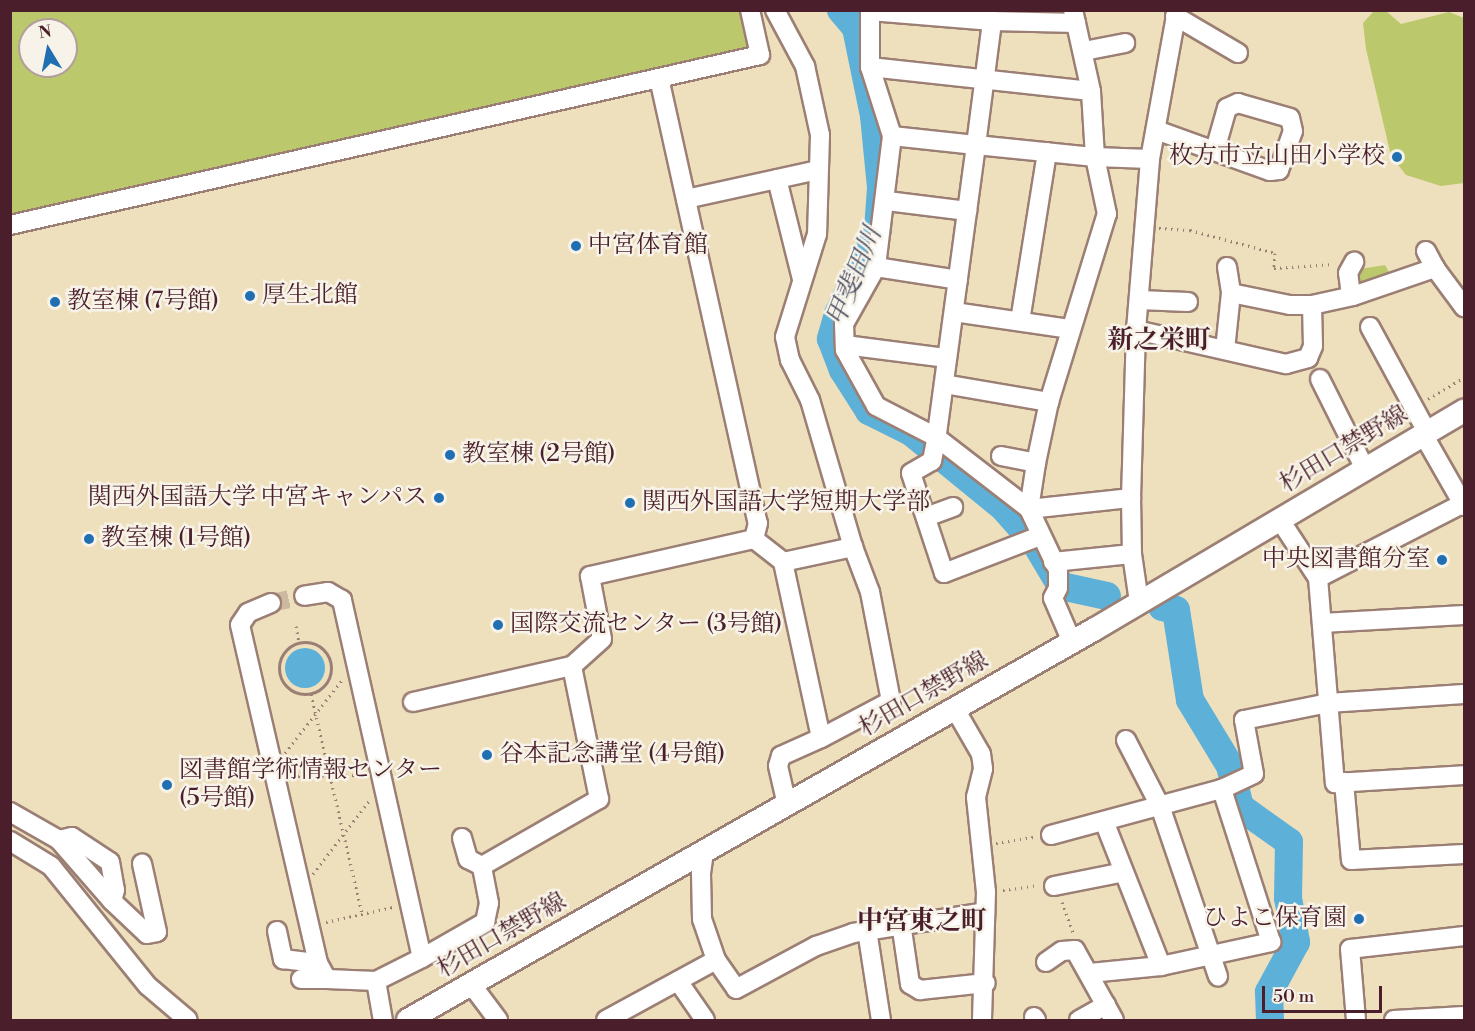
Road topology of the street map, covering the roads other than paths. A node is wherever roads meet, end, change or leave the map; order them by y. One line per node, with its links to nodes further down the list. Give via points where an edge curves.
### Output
1 (750, 10): 12 (street, via 760,55)
2 (775, 10): 22 (street, via 805,66 820,135)
3 (870, 11): 4 (street); 11 (street)
4 (911, 12): 6 (street)
5 (1176, 13): 10 (street); 15 (street)
6 (988, 17): 7 (street); 13 (street)
7 (1074, 17): 9 (street)
8 (1125, 43): 9 (street)
9 (1084, 51): 14 (street)
10 (1238, 53)
11 (870, 67): 13 (street); 16 (street)
12 (659, 78): 24 (street); 27 (street)
13 (984, 79): 14 (street); 17 (street)
14 (1091, 91): 20 (street)
15 (1156, 130): 18 (street); 21 (street)
16 (892, 136): 17 (street); 25 (street)
17 (976, 145): 19 (street); 26 (street)
18 (1215, 150): 18 (street, via 1270,171 1279,170 1293,131 1290,118 1238,103 1227,108)
19 (1047, 152): 20 (street); 42 (street)
20 (1095, 157): 21 (street); 44 (street, via 1107,214)
21 (1150, 159): 37 (street)
22 (819, 170): 23 (street); 34 (street, via 817,234)
23 (777, 179): 24 (street); 34 (street)
24 (686, 200): 66 (street, via 758,522)
25 (887, 201): 26 (street); 30 (street)
26 (967, 211): 33 (street)
27 (10, 225)
28 (1426, 251): 32 (street)
29 (1354, 262): 36 (street, via 1348,273)
30 (876, 267): 33 (street); 46 (street, via 844,324)
31 (1227, 267): 35 (street)
32 (1436, 268): 36 (street); 40 (street)
33 (958, 280): 41 (street)
34 (803, 282): 67 (street, via 787,318 785,337 790,360 810,400)
35 (1232, 293): 39 (street, via 1290,305); 47 (street)
36 (1351, 296): 39 (street)
37 (1139, 300): 38 (street); 45 (street)
38 (1188, 302)
39 (1312, 304): 47 (street, via 1313,346 1308,358 1286,364)
40 (1464, 307)
41 (954, 312): 42 (street); 48 (street)
42 (1020, 321): 44 (street)
43 (1370, 327): 54 (street)
44 (1071, 329): 51 (street)
45 (1136, 330): 47 (street); 59 (street)
46 (845, 345): 48 (street); 55 (street, via 876,406)
47 (1226, 350)
48 (947, 357): 50 (street)
49 (1320, 379): 58 (street)
50 (944, 384): 51 (street); 55 (street)
51 (1049, 402): 57 (street)
52 (1419, 404): 54 (street)
53 (1464, 411): 54 (main road, 杉田口禁野線)
54 (1428, 432): 58 (main road, 杉田口禁野線); 60 (street)
55 (936, 439): 62 (street); 63 (street, via 932,461 911,473)
56 (1001, 456): 57 (street)
57 (1036, 463): 62 (street)
58 (1365, 469): 64 (main road, 杉田口禁野線)
59 (1131, 498): 62 (street); 68 (street)
60 (1464, 504): 71 (street)
61 (952, 507): 63 (street)
62 (1029, 509): 65 (street)
63 (926, 517): 65 (street, via 944,573)
64 (1280, 520): 71 (street); 73 (main road, 杉田口禁野線)
65 (1036, 538): 70 (street)
66 (754, 539): 69 (street); 78 (street, via 590,576 602,639)
67 (853, 547): 69 (street); 83 (street, via 870,592 891,701)
68 (1132, 554): 70 (street); 73 (street)
69 (783, 562): 83 (street)
70 (1056, 566): 77 (street, via 1058,588 1053,598)
71 (1318, 578): 76 (street)
72 (304, 596): 107 (street, via 328,592 342,600)
73 (1139, 602): 77 (main road, 杉田口禁野線)
74 (271, 603): 111 (street, via 248,613 240,625)
75 (1464, 615): 76 (street)
76 (1322, 623): 81 (street)
77 (1072, 642): 82 (main road, 杉田口禁野線)
78 (572, 666): 80 (street); 98 (street, via 599,799)
79 (1464, 694): 81 (street)
80 (413, 702)
81 (1328, 703): 86 (street, via 1335,783); 87 (street, via 1244,720 1254,774)
82 (955, 709): 88 (main road, 杉田口禁野線); 101 (street, via 981,754 983,769 976,797)
83 (821, 738): 88 (street, via 781,756 778,765)
84 (1126, 740): 89 (street)
85 (1464, 775): 86 (street)
86 (1344, 782): 96 (street, via 1351,860)
87 (1228, 786): 89 (street); 106 (street, via 1271,942)
88 (787, 805): 95 (main road, 杉田口禁野線)
89 (1160, 806): 91 (street); 106 (street)
90 (10, 812): 97 (street, via 59,840 147,934 157,932)
91 (1104, 821): 92 (street); 99 (street)
92 (1051, 835)
93 (462, 838): 98 (street, via 468,859)
94 (10, 841): 122 (street, via 51,866 148,986)
95 (704, 852): 108 (street, via 702,919); 118 (main road, 杉田口禁野線)
96 (1464, 854)
97 (142, 864)
98 (482, 866): 107 (street, via 489,903 485,922)
99 (1124, 872): 100 (street); 110 (street)
100 (1054, 886)
101 (985, 912): 102 (street); 117 (street)
102 (901, 923): 103 (street); 117 (street, via 910,984 920,990)
103 (867, 930): 108 (street, via 816,946 736,989); 127 (street)
104 (277, 931): 111 (street, via 283,959)
105 (1464, 936): 130 (street, via 1350,949)
106 (1212, 956): 110 (street); 113 (street)
107 (422, 958): 115 (street)
108 (716, 960): 116 (street)
109 (1046, 962): 112 (street, via 1062,951 1075,950)
110 (1161, 966): 112 (street)
111 (323, 971): 114 (street); 115 (street)
112 (1090, 973): 119 (street)
113 (1218, 976)
114 (301, 979)
115 (376, 981): 121 (street)
116 (678, 981): 125 (street); 126 (street)
117 (986, 983): 128 (street)
118 (471, 984): 123 (main road, 杉田口禁野線); 124 (street)
119 (1110, 1013): 129 (street)
120 (1464, 1016): 131 (street)
121 (383, 1019)
122 (188, 1020)
123 (408, 1020)
124 (498, 1020)
125 (606, 1020)
126 (705, 1020)
127 (881, 1020)
128 (982, 1020)
129 (1079, 1020)
130 (1356, 1020)
131 (1394, 1020)

